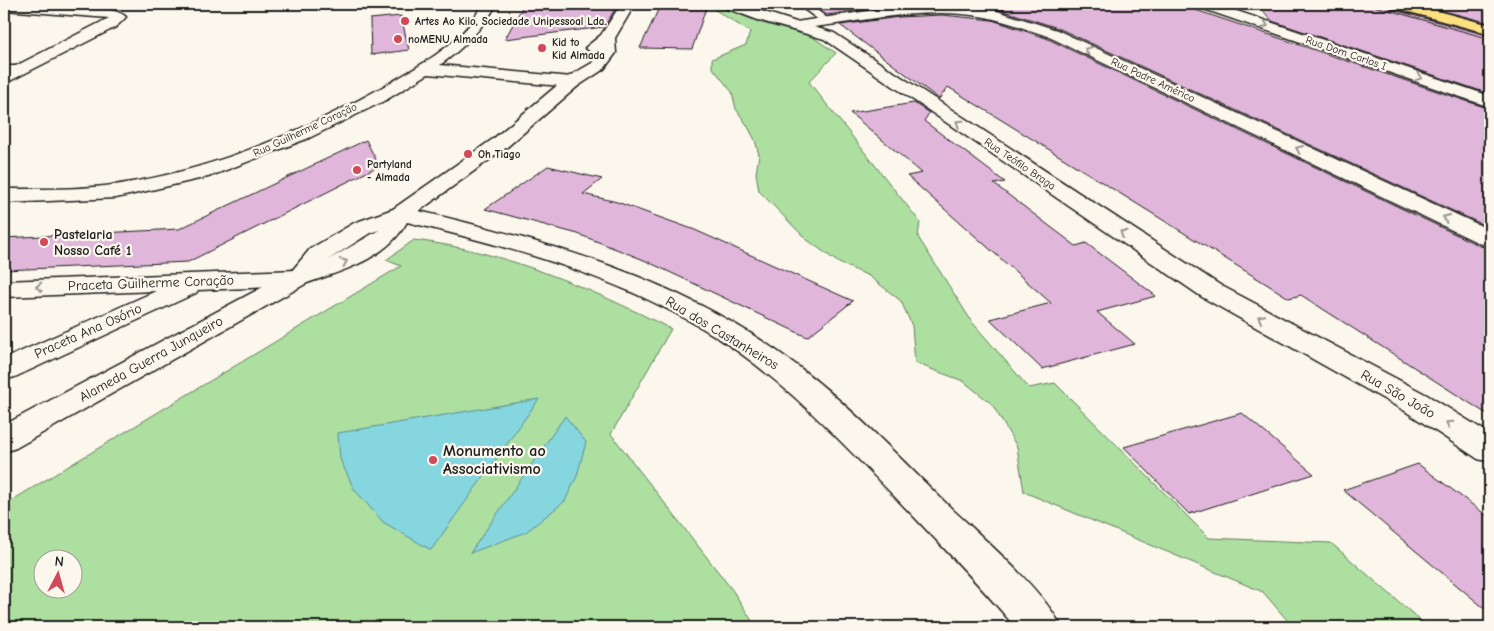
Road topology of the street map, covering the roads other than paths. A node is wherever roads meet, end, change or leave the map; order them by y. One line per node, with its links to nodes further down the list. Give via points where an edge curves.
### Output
1 (490, 4): 13 (street, Rua Guilherme Coração, via 472,33)
2 (628, 4): 15 (street, Alameda Guerra Junqueiro, via 607,38 608,53 604,59)
3 (728, 4): 9 (street, Rua Teófilo Braga)
4 (813, 4): 8 (lane, via 804,5)
5 (1203, 4): 16 (street, Rua Dom Carlos I, one-way to 16)
6 (1396, 4): 10 (main road)
7 (4, 6): 12 (street, via 104,12 119,17 112,24)
8 (826, 22): 9 (street, Rua Padre Américo); 19 (street, Rua Padre Américo, one-way to 8, via 1052,33 991,15 934,8)
9 (794, 25): 23 (street, Rua Teófilo Braga, one-way to 9, via 1211,292 829,36)
10 (1490, 30)
11 (4, 69): 12 (lane)
12 (23, 69): 14 (street)
13 (426, 70): 15 (street); 17 (street, Rua Guilherme Coração, via 287,141 189,176 130,189)
14 (4, 79)
15 (572, 82): 18 (street, Alameda Guerra Junqueiro, via 500,144)
16 (1490, 102)
17 (4, 196)
18 (401, 214): 20 (street, Alameda Guerra Junqueiro, via 388,235 355,256); 27 (street, Rua dos Castanheiros, via 504,238 585,264 665,298 746,345 822,403 1002,581)
19 (1490, 239)
20 (298, 278): 21 (street, Praceta Guilherme Coração); 25 (street, Alameda Guerra Junqueiro)
21 (200, 281): 22 (street, Praceta Guilherme Coração, one-way to 22); 24 (street, Praceta Ana Osório)
22 (4, 288)
23 (1304, 341): 26 (street, Rua São João, one-way to 23, via 1416,403)
24 (4, 370)
25 (4, 440)
26 (1490, 450)
27 (1040, 627)

